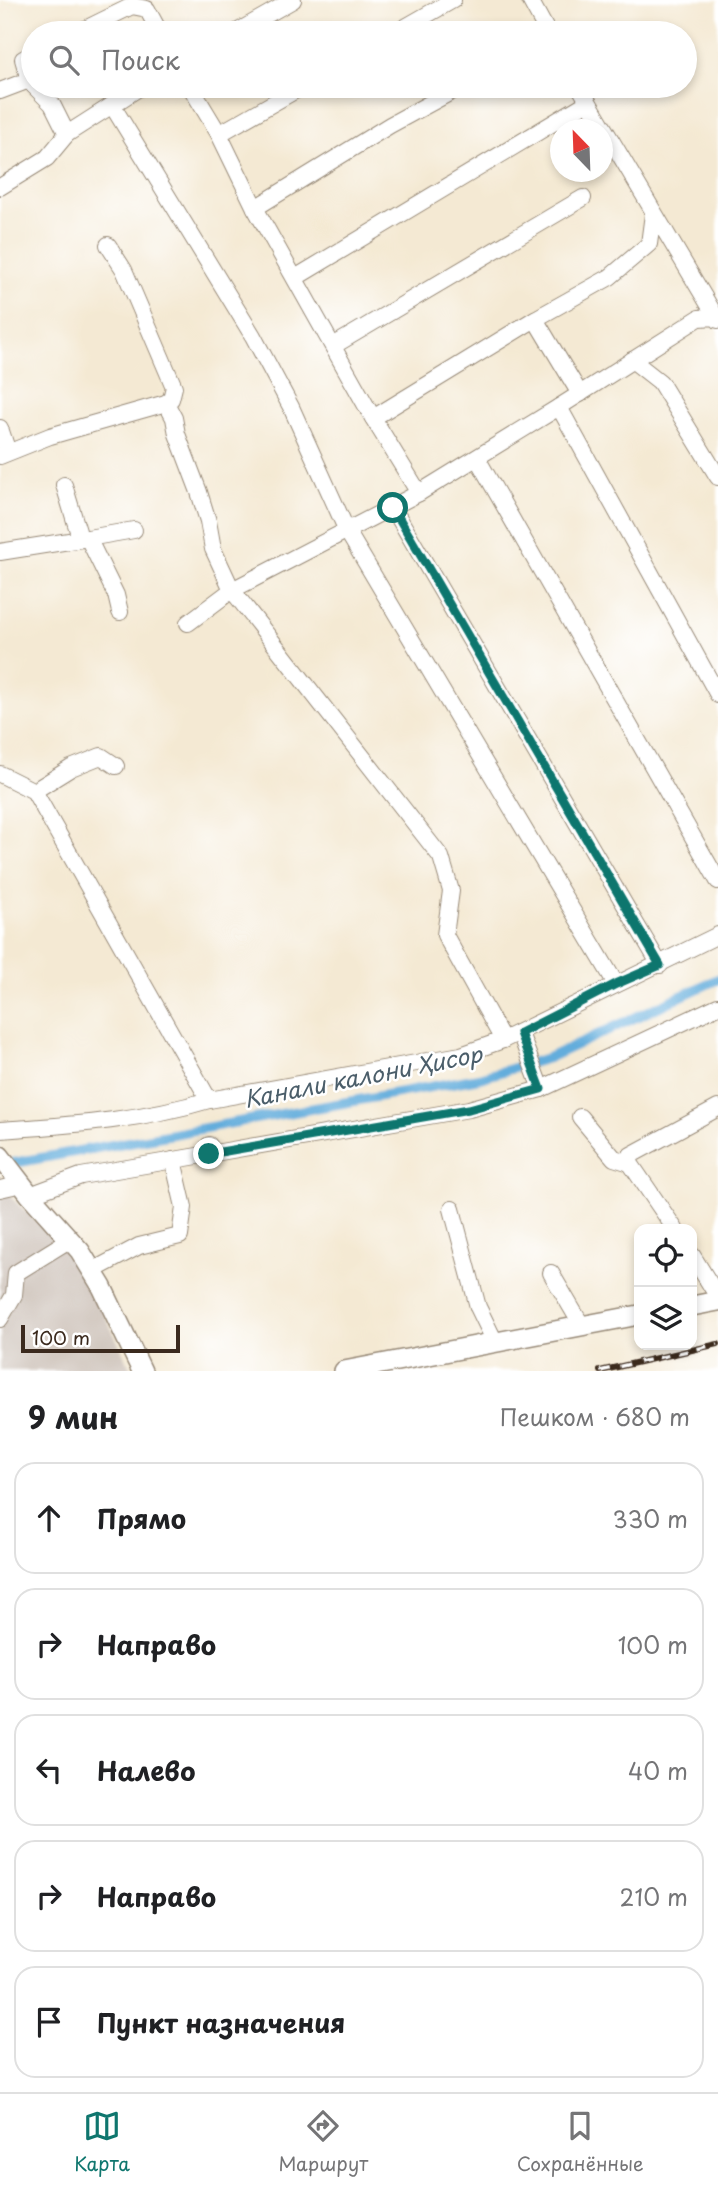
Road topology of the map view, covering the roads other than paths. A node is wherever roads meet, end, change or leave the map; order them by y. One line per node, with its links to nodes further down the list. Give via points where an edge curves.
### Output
1 (293, 0): 6 (street)
2 (453, 0): 7 (street)
3 (530, 0): 8 (street)
4 (101, 21): 5 (street, via 132,6 147,9)
5 (154, 21)
6 (256, 21)
7 (416, 21)
8 (541, 21)
9 (21, 86): 10 (street)
10 (0, 91)
11 (46, 98): 19 (street)
12 (123, 98): 18 (street)
13 (197, 98): 20 (street)
14 (282, 98): 20 (street)
15 (441, 98): 23 (street)
16 (586, 98): 17 (street)
17 (588, 102): 24 (street); 26 (street)
18 (112, 105): 19 (street); 43 (street, via 253,336)
19 (67, 134): 21 (street, via 47,158)
20 (219, 134): 23 (street)
21 (0, 187)
22 (583, 198): 29 (street)
23 (255, 208): 26 (street)
24 (653, 214): 27 (street, via 649,244 610,276); 28 (street)
25 (108, 245): 32 (street, via 124,271 174,387)
26 (295, 278): 29 (street)
27 (534, 319): 31 (street); 34 (street)
28 (717, 319): 30 (street, via 699,318)
29 (333, 346): 34 (street)
30 (632, 360): 31 (street); 38 (street, via 660,382)
31 (580, 394): 33 (street)
32 (166, 403): 36 (street); 46 (street, via 202,501 213,549)
33 (559, 407): 37 (street); 49 (street)
34 (373, 418): 40 (street)
35 (0, 428): 36 (street)
36 (4, 454)
37 (477, 458): 40 (street); 53 (street)
38 (718, 477)
39 (64, 485): 44 (street)
40 (419, 493): 41 (street)
41 (393, 508): 43 (street); 55 (street)
42 (134, 530): 44 (street)
43 (347, 531): 46 (street); 56 (street)
44 (83, 538): 45 (street); 47 (street, via 116,595)
45 (0, 552)
46 (232, 590): 48 (street); 59 (street, via 441,857 451,891 444,935)
47 (120, 612)
48 (188, 623)
49 (718, 695)
50 (116, 766): 52 (street, via 101,755)
51 (0, 774): 52 (street)
52 (34, 791): 61 (street)
53 (718, 881)
54 (718, 935): 55 (street)
55 (660, 965): 56 (street)
56 (616, 984): 58 (street)
57 (718, 1006): 60 (street)
58 (521, 1036): 59 (street); 60 (street)
59 (503, 1040): 61 (street, via 461,1055)
60 (540, 1084): 66 (street, via 469,1109 209,1149)
61 (209, 1100): 64 (street, via 161,1114)
62 (718, 1108): 67 (street, via 631,1155)
63 (580, 1117): 67 (street, via 614,1158)
64 (0, 1130)
65 (0, 1157): 68 (main road)
66 (173, 1160): 68 (street); 74 (street, via 184,1207 180,1236 139,1246)
67 (630, 1163): 71 (street)
68 (24, 1187): 69 (street); 72 (main road)
69 (0, 1189)
70 (452, 1209): 81 (street, via 478,1307)
71 (672, 1224)
72 (69, 1240): 74 (main road); 79 (street, via 16,1273 14,1295)
73 (697, 1263): 76 (street)
74 (92, 1271): 82 (main road)
75 (551, 1273): 80 (street)
76 (718, 1299): 77 (main road)
77 (697, 1305)
78 (634, 1316): 80 (main road)
79 (0, 1319)
80 (582, 1326): 81 (main road)
81 (495, 1342): 83 (main road)
82 (142, 1369)
83 (344, 1371)

